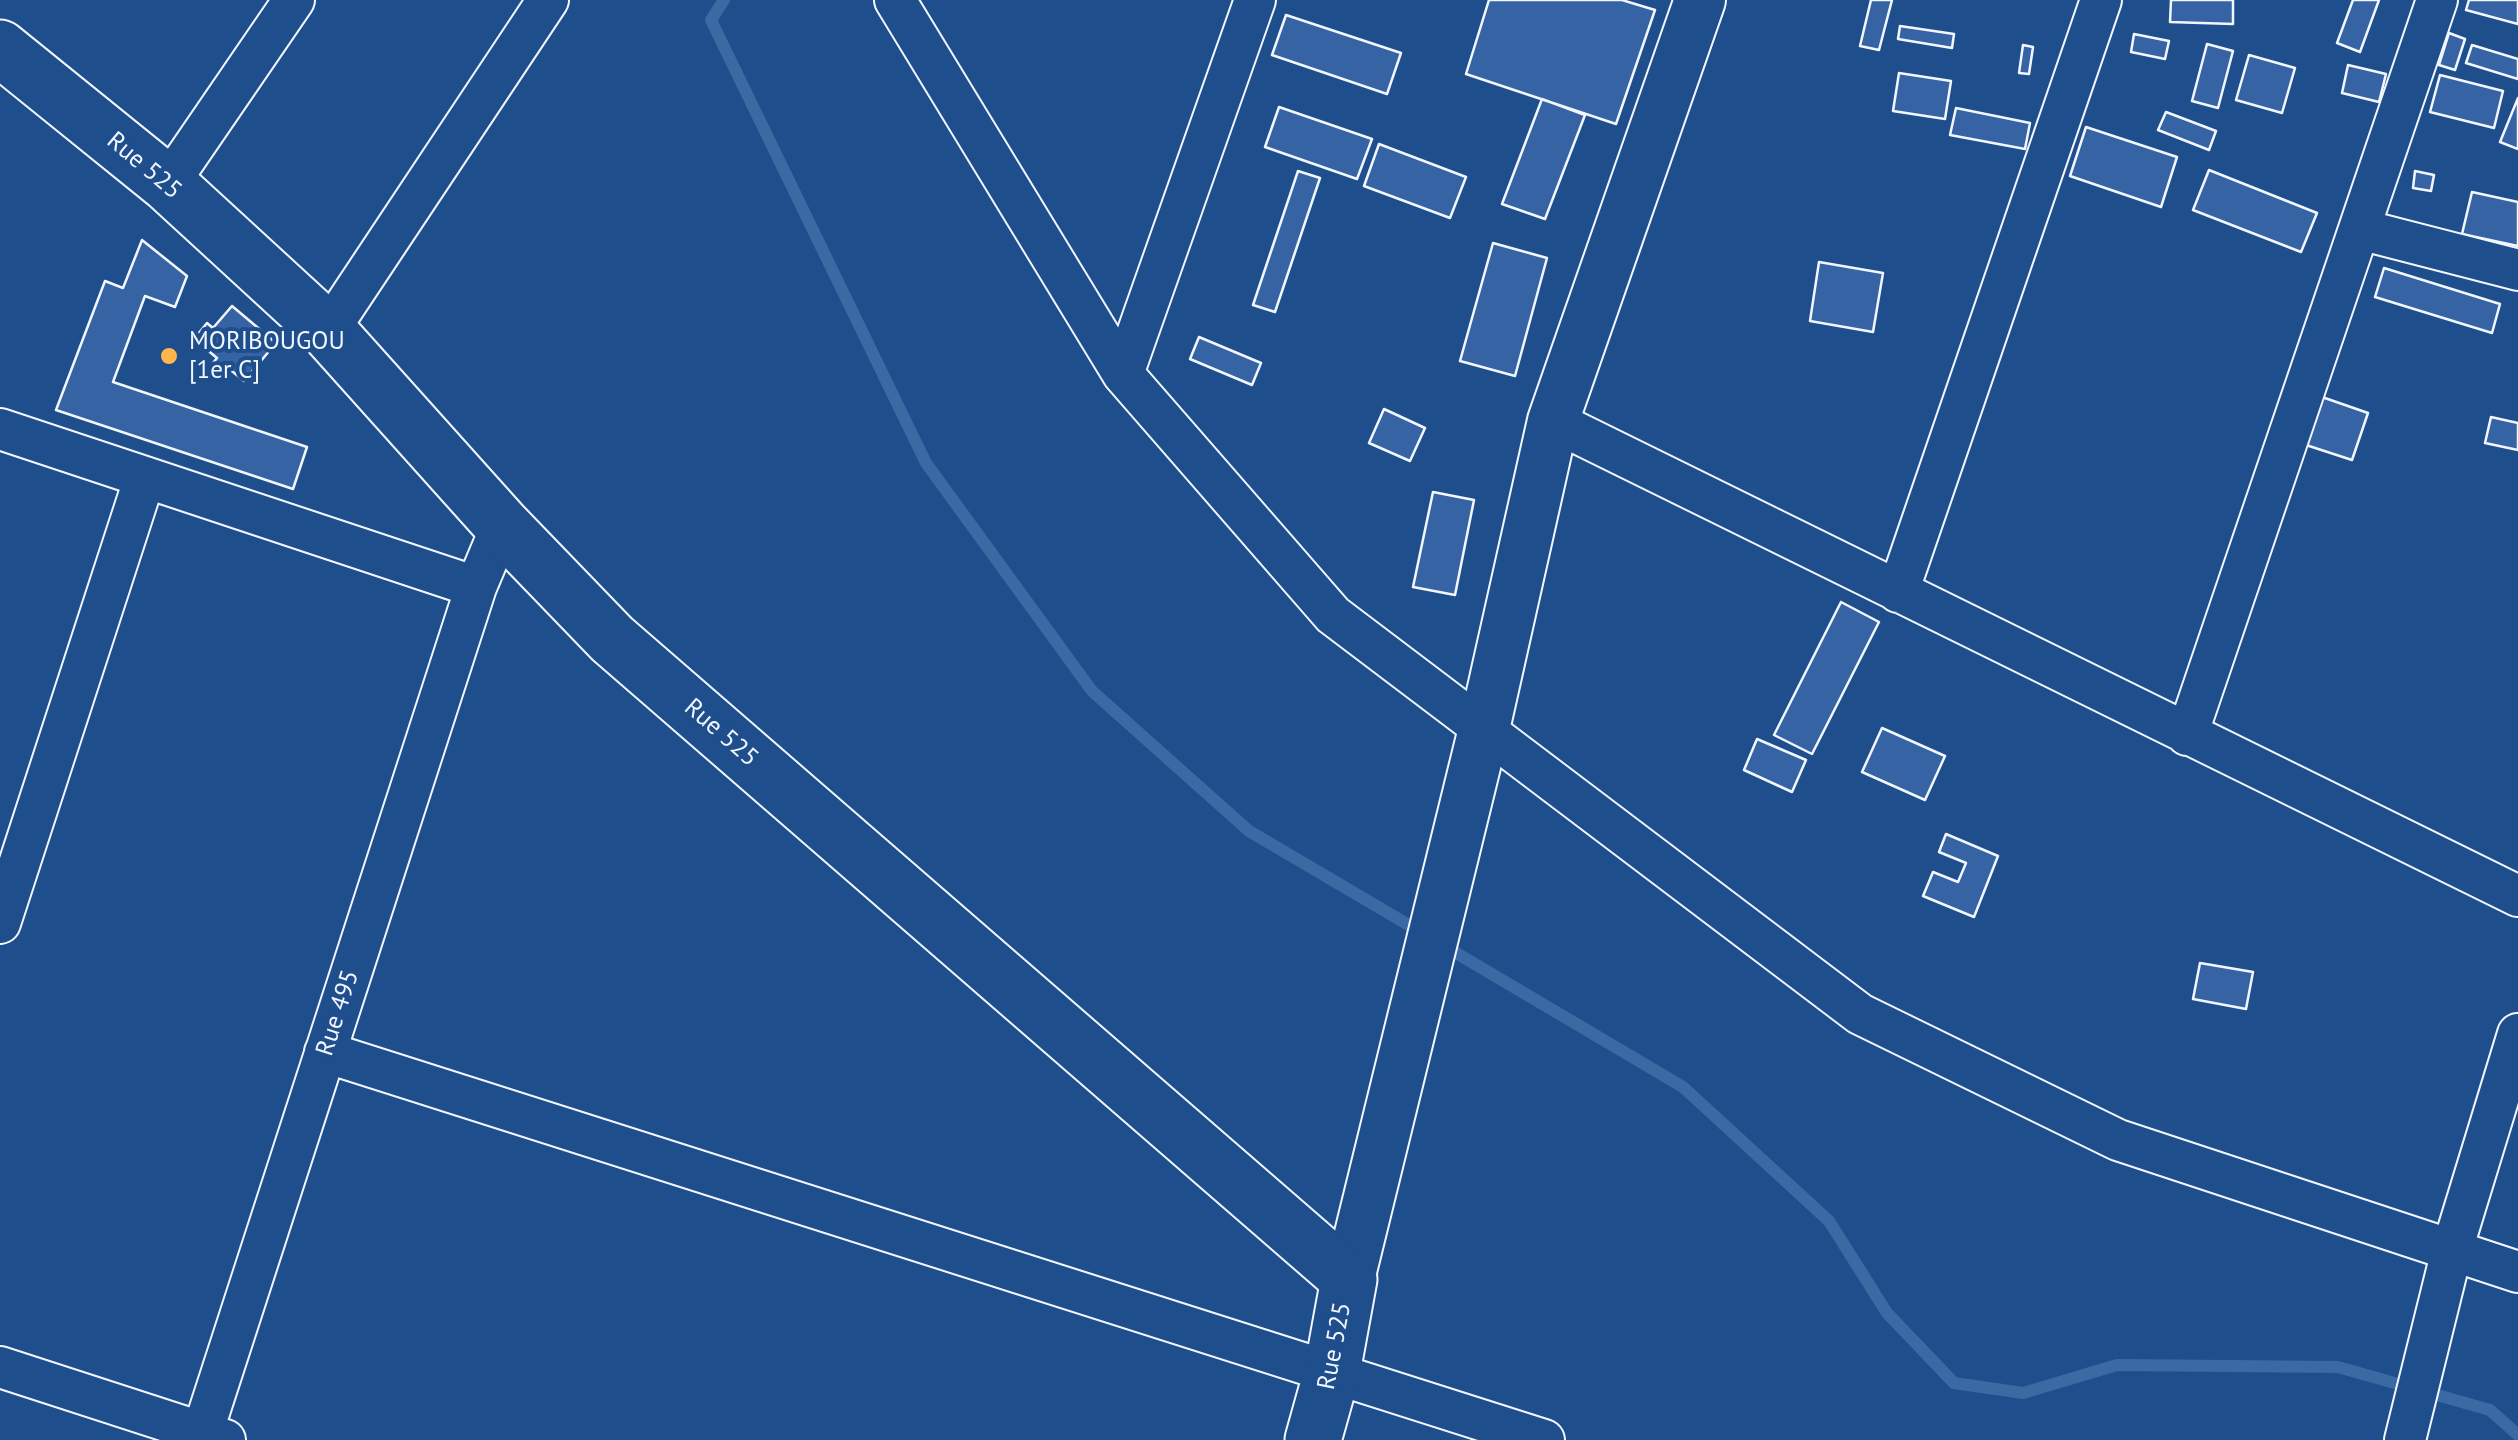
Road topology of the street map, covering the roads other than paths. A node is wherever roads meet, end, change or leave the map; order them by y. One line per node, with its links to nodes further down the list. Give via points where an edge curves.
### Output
1 (294, 0): 9 (street)
2 (548, 0): 12 (street)
3 (895, 0): 13 (street)
4 (1255, 0): 13 (street)
5 (1700, 0): 14 (street)
6 (2101, 0): 19 (street)
7 (2437, 0): 10 (street)
8 (0, 48): 9 (main road, Rue 525)
9 (168, 184): 12 (main road, Rue 525)
10 (2359, 229): 11 (street); 21 (street)
11 (2518, 270)
12 (328, 332): 17 (main road, Rue 525)
13 (1123, 374): 20 (street, via 1334,615)
14 (1553, 421): 19 (street); 20 (street)
15 (0, 429): 16 (street)
16 (145, 477): 18 (street); 23 (street)
17 (502, 525): 18 (street, Rue 495); 28 (main road, Rue 525, via 612,639)
18 (476, 587): 25 (street, Rue 495)
19 (1898, 592): 21 (street)
20 (1484, 729): 26 (street, via 1860,1014 2118,1140); 28 (street)
21 (2186, 735): 22 (street)
22 (2518, 896)
23 (0, 923)
24 (2518, 1034): 26 (street)
25 (325, 1052): 30 (street); 32 (street, Rue 495)
26 (2452, 1250): 27 (street); 31 (street)
27 (2518, 1272)
28 (1348, 1279): 30 (main road, Rue 525)
29 (0, 1367): 32 (street)
30 (1332, 1372): 33 (main road, Rue 525); 34 (street)
31 (2408, 1430)
32 (209, 1438)
33 (1314, 1440)
34 (1544, 1440)

